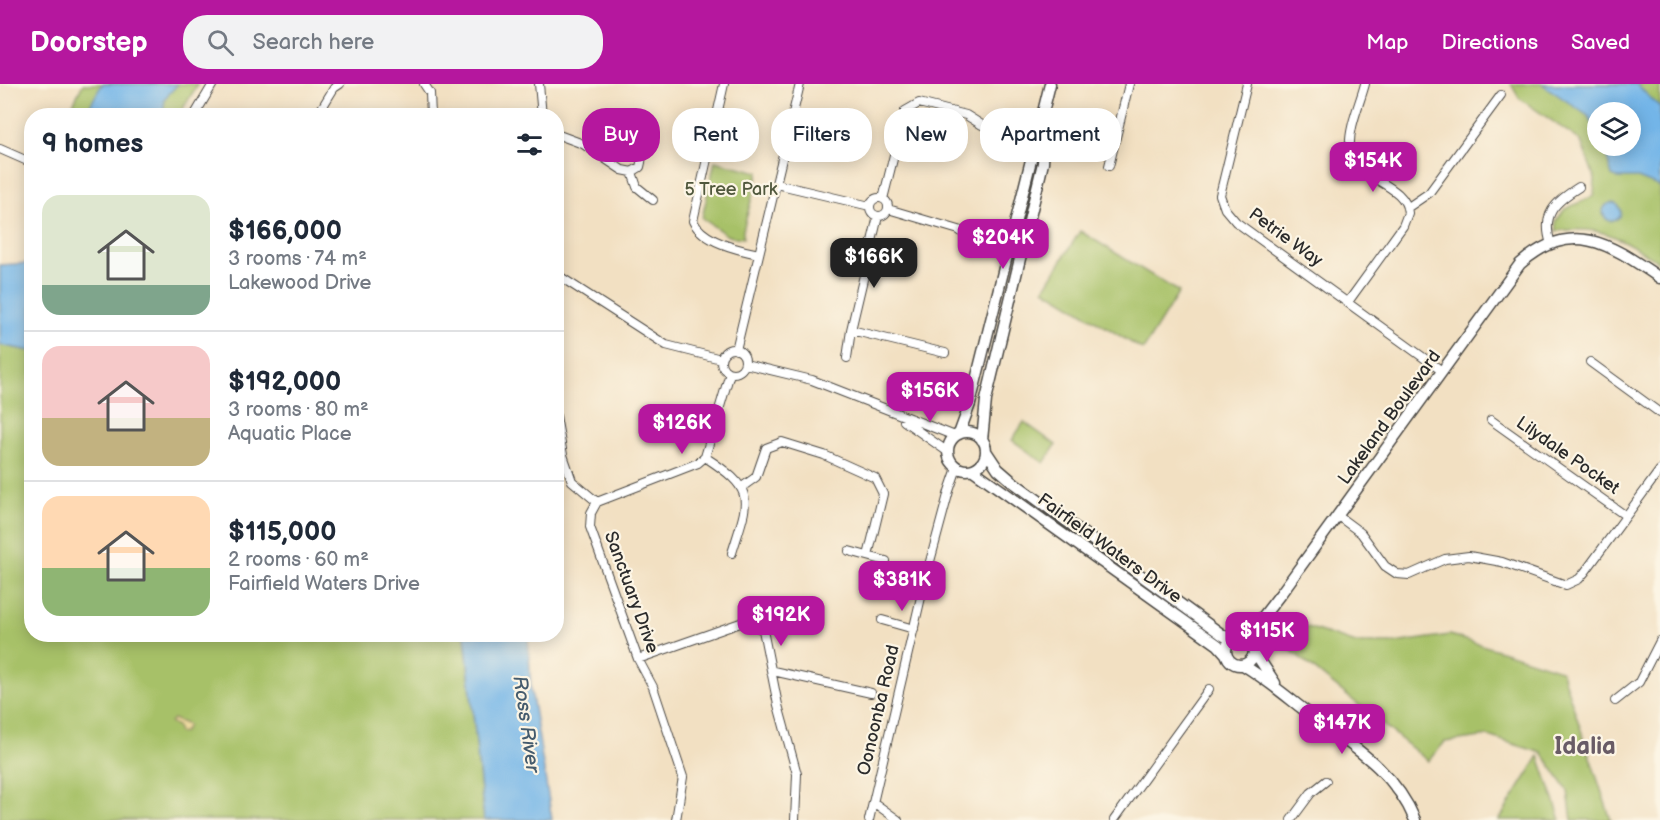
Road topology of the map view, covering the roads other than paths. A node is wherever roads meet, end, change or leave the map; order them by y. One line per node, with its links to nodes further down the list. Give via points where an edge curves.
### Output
1 (213, 84): 13 (street)
2 (340, 84): 14 (street)
3 (424, 84): 15 (street, via 430,93)
4 (539, 84): 16 (street)
5 (724, 84): 36 (street, via 693,220 699,229 720,242)
6 (800, 84): 26 (street)
7 (1050, 84): 12 (street)
8 (1129, 84): 24 (street)
9 (1247, 84): 39 (street, Petrie Way, via 1221,187 1225,209 1236,222)
10 (1365, 84): 31 (street, via 1350,141 1351,154 1358,166 1399,196)
11 (1501, 94): 31 (street, via 1429,193)
12 (1046, 100): 52 (street, via 973,393); 53 (street, via 1043,163 986,400)
13 (200, 108)
14 (322, 108)
15 (431, 108)
16 (541, 108)
17 (980, 124): 28 (street, via 966,115 919,103 905,111)
18 (564, 137): 19 (street)
19 (582, 144)
20 (0, 149): 21 (street)
21 (24, 160)
22 (610, 162): 25 (street)
23 (641, 162): 25 (street)
24 (1109, 166)
25 (632, 172): 29 (street, via 637,187)
26 (776, 184): 30 (street); 36 (street)
27 (1579, 187): 35 (street, via 1565,195 1548,217 1546,229)
28 (883, 199): 30 (street); 32 (street)
29 (653, 200)
30 (870, 206): 33 (street)
31 (1407, 208): 39 (street, via 1403,226)
32 (888, 209): 33 (street); 34 (street, via 959,230)
33 (878, 216): 40 (street)
34 (968, 237)
35 (1551, 244): 37 (street, Lakeland Boulevard, via 1576,238 1600,241); 47 (street, Lakeland Boulevard, via 1520,264)
36 (759, 254): 41 (street)
37 (1660, 278)
38 (564, 279): 44 (street, via 666,345)
39 (1348, 302): 47 (street, Petrie Way)
40 (851, 330): 42 (street); 43 (street)
41 (735, 350): 44 (street, via 725,352); 46 (street, via 744,356)
42 (945, 353)
43 (847, 358)
44 (721, 359): 48 (street)
45 (1590, 362): 49 (street)
46 (745, 364): 48 (street, via 741,370); 50 (street, via 812,380)
47 (1442, 371): 63 (street, Lakeland Boulevard)
48 (730, 373): 56 (street)
49 (1660, 413)
50 (896, 415): 52 (street); 55 (street)
51 (1491, 420): 64 (street, Lilydale Pocket)
52 (957, 435): 53 (street, via 972,433); 55 (street)
53 (982, 440): 54 (street)
54 (986, 451): 59 (street, via 983,462); 72 (street, Fairfield Waters Drive, via 1005,477 1224,636)
55 (948, 452): 58 (street)
56 (705, 457): 61 (street); 62 (street)
57 (564, 459): 62 (street, via 572,481)
58 (957, 468): 59 (street); 71 (street, Oonoonba Road)
59 (973, 470): 75 (street, Fairfield Waters Drive)
60 (1660, 470): 64 (street)
61 (742, 487): 66 (street, via 747,505); 67 (street, via 756,477 766,448 782,442 824,455 875,478 883,494)
62 (597, 502): 76 (street, Sanctuary Drive, via 590,527)
63 (1338, 516): 64 (street, via 1361,533 1385,566 1397,574 1409,575 1445,559 1469,556 1502,562 1566,585 1579,579); 69 (street, Lakeland Boulevard)
64 (1626, 516)
65 (849, 551): 67 (street)
66 (732, 553)
67 (867, 556): 68 (street)
68 (886, 561)
69 (1262, 618): 72 (street, Lakeland Boulevard); 74 (street, Lakeland Boulevard)
70 (882, 620): 71 (street)
71 (914, 629): 84 (street, Oonoonba Road)
72 (1238, 638): 74 (street); 75 (street, via 1226,646)
73 (1660, 641): 82 (street, via 1639,682)
74 (1253, 648): 77 (street, via 1251,660); 79 (street)
75 (1226, 654): 77 (street, via 1231,662)
76 (638, 659): 78 (street, via 746,621 763,630); 85 (street, Sanctuary Drive, via 653,687 683,777)
77 (1243, 665): 79 (street)
78 (772, 670): 81 (street); 86 (street, via 797,774)
79 (1276, 686): 91 (street, via 1384,771)
80 (1209, 689): 89 (street)
81 (872, 693)
82 (1615, 701)
83 (1326, 781): 90 (street, via 1311,793)
84 (873, 802): 87 (street, Oonoonba Road); 88 (street)
85 (676, 820)
86 (795, 820)
87 (869, 820)
88 (898, 820)
89 (1114, 820)
90 (1291, 820)
91 (1415, 820)

